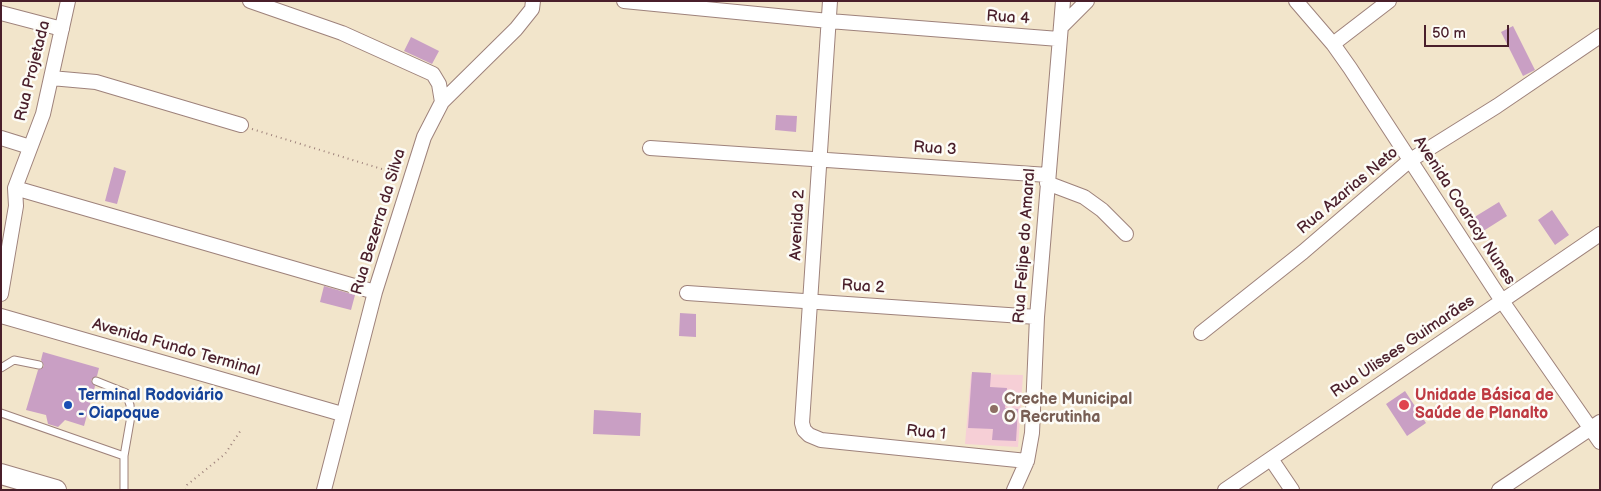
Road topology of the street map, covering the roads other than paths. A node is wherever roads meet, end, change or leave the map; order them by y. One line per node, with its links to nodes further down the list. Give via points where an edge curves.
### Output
1 (68, 1): 12 (street, Rua Projetada)
2 (250, 1): 17 (street, via 342,33 433,74 440,84)
3 (624, 1): 11 (street, Rua 4)
4 (830, 1): 11 (street, Avenida 2)
5 (1063, 1): 13 (street, Rua Felipe do Amaral)
6 (1086, 1): 13 (street)
7 (1296, 1): 15 (street, Avenida Coaracy Nunes)
8 (1389, 1): 15 (street)
9 (532, 5): 17 (street, Rua Bezerra da Silva, via 486,60)
10 (1, 12): 12 (street)
11 (829, 21): 13 (street, Rua 4); 22 (street, Avenida 2)
12 (62, 29): 16 (street, Rua Projetada)
13 (1060, 33): 24 (street, Rua Felipe do Amaral)
14 (1600, 36): 23 (street, Rua Azarias Neto)
15 (1333, 44): 23 (street, Avenida Coaracy Nunes)
16 (51, 78): 18 (street, via 96,82); 20 (street, Rua Projetada, via 43,114)
17 (442, 102): 29 (street, Rua Bezerra da Silva, via 424,138)
18 (240, 125)
19 (1, 138): 20 (street)
20 (30, 146): 25 (street, Rua Projetada)
21 (650, 148): 22 (street, Rua 3)
22 (820, 158): 24 (street, Rua 3); 32 (street, Avenida 2)
23 (1409, 161): 33 (street, Avenida Coaracy Nunes); 36 (street, Rua Azarias Neto, via 1303,252)
24 (1047, 179): 26 (street, Rua 3, via 1084,197); 35 (street, Rua Felipe do Amaral)
25 (15, 188): 28 (street, Rua Projetada, via 16,206); 29 (street)
26 (1126, 234)
27 (1600, 234): 33 (street, Rua Ulisses Guimarães)
28 (3, 273): 31 (street, Rua Projetada)
29 (375, 292): 41 (street, Rua Bezerra da Silva)
30 (687, 293): 32 (street, Rua 2)
31 (1, 294)
32 (812, 301): 35 (street, Rua 2); 43 (street, Avenida 2, via 802,423 809,435)
33 (1502, 301): 42 (street, Avenida Coaracy Nunes); 46 (street, Rua Ulisses Guimarães)
34 (1, 316): 41 (street, Avenida Fundo Terminal)
35 (1037, 316): 47 (street, Rua Felipe do Amaral, via 1032,433)
36 (1201, 332)
37 (39, 365): 38 (lane, via 14,360)
38 (1, 368)
39 (96, 381): 45 (lane, via 126,394 132,416)
40 (1, 413): 45 (lane)
41 (342, 414): 51 (street, Rua Bezerra da Silva)
42 (1595, 426): 44 (street, Avenida Coaracy Nunes); 55 (street)
43 (821, 440): 47 (street, Rua 1)
44 (1600, 442)
45 (124, 456): 50 (lane)
46 (1272, 459): 53 (street, Rua Ulisses Guimarães); 54 (street)
47 (1027, 461): 52 (street, Rua Felipe do Amaral)
48 (1, 474): 49 (street)
49 (47, 489)
50 (124, 490)
51 (324, 490)
52 (1014, 490)
53 (1226, 490)
54 (1292, 490)
55 (1499, 490)

